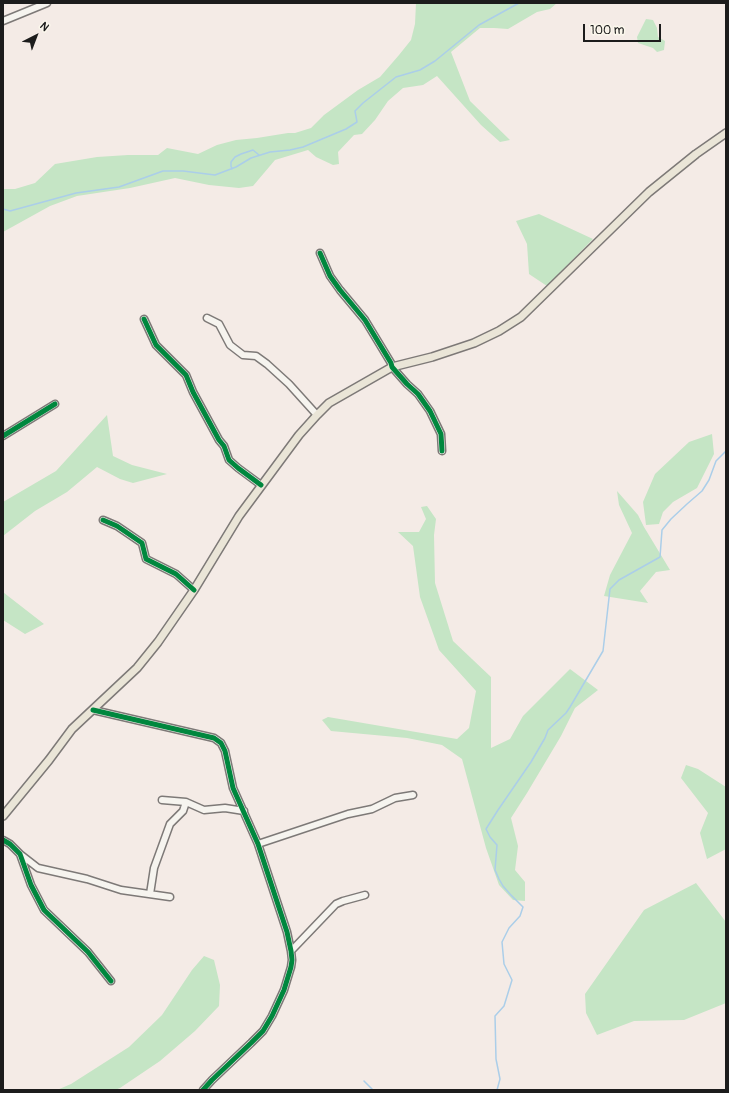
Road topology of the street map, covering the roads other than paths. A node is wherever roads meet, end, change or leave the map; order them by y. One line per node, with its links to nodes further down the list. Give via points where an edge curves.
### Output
1 (47, 3): 2 (street)
2 (3, 21)
3 (726, 133): 7 (main road, via 649,192 521,317 474,343)
4 (320, 253): 7 (street, via 330,276 365,320)
5 (207, 318): 9 (street, via 219,324 230,345 243,355 256,356 267,364)
6 (144, 319): 12 (street, via 156,345 186,375 230,460)
7 (392, 367): 9 (main road, via 329,403); 11 (street, via 418,394 430,411 441,434)
8 (55, 404): 10 (street)
9 (317, 415): 12 (main road)
10 (3, 436)
11 (442, 451)
12 (261, 485): 14 (main road)
13 (102, 520): 14 (street, via 117,526 142,543 146,559 176,574)
14 (194, 590): 15 (main road, via 137,668)
15 (93, 710): 19 (street, via 214,738 221,743 225,751 233,788); 20 (main road, via 72,729)
16 (413, 795): 22 (street, via 395,798 372,809 348,814)
17 (162, 800): 18 (street)
18 (186, 802): 19 (street, via 204,810 225,808); 24 (street, via 183,811 170,824 154,868)
19 (244, 811): 22 (street)
20 (3, 816)
21 (3, 840): 23 (street)
22 (258, 844): 27 (street, via 287,932)
23 (20, 854): 24 (street, via 38,868 121,890); 28 (street, via 31,885 44,910 88,952)
24 (150, 894): 26 (street)
25 (365, 895): 27 (street, via 336,904)
26 (170, 897)
27 (291, 952): 29 (street, via 292,960 284,990 267,1024)
28 (111, 981)
29 (203, 1090)

